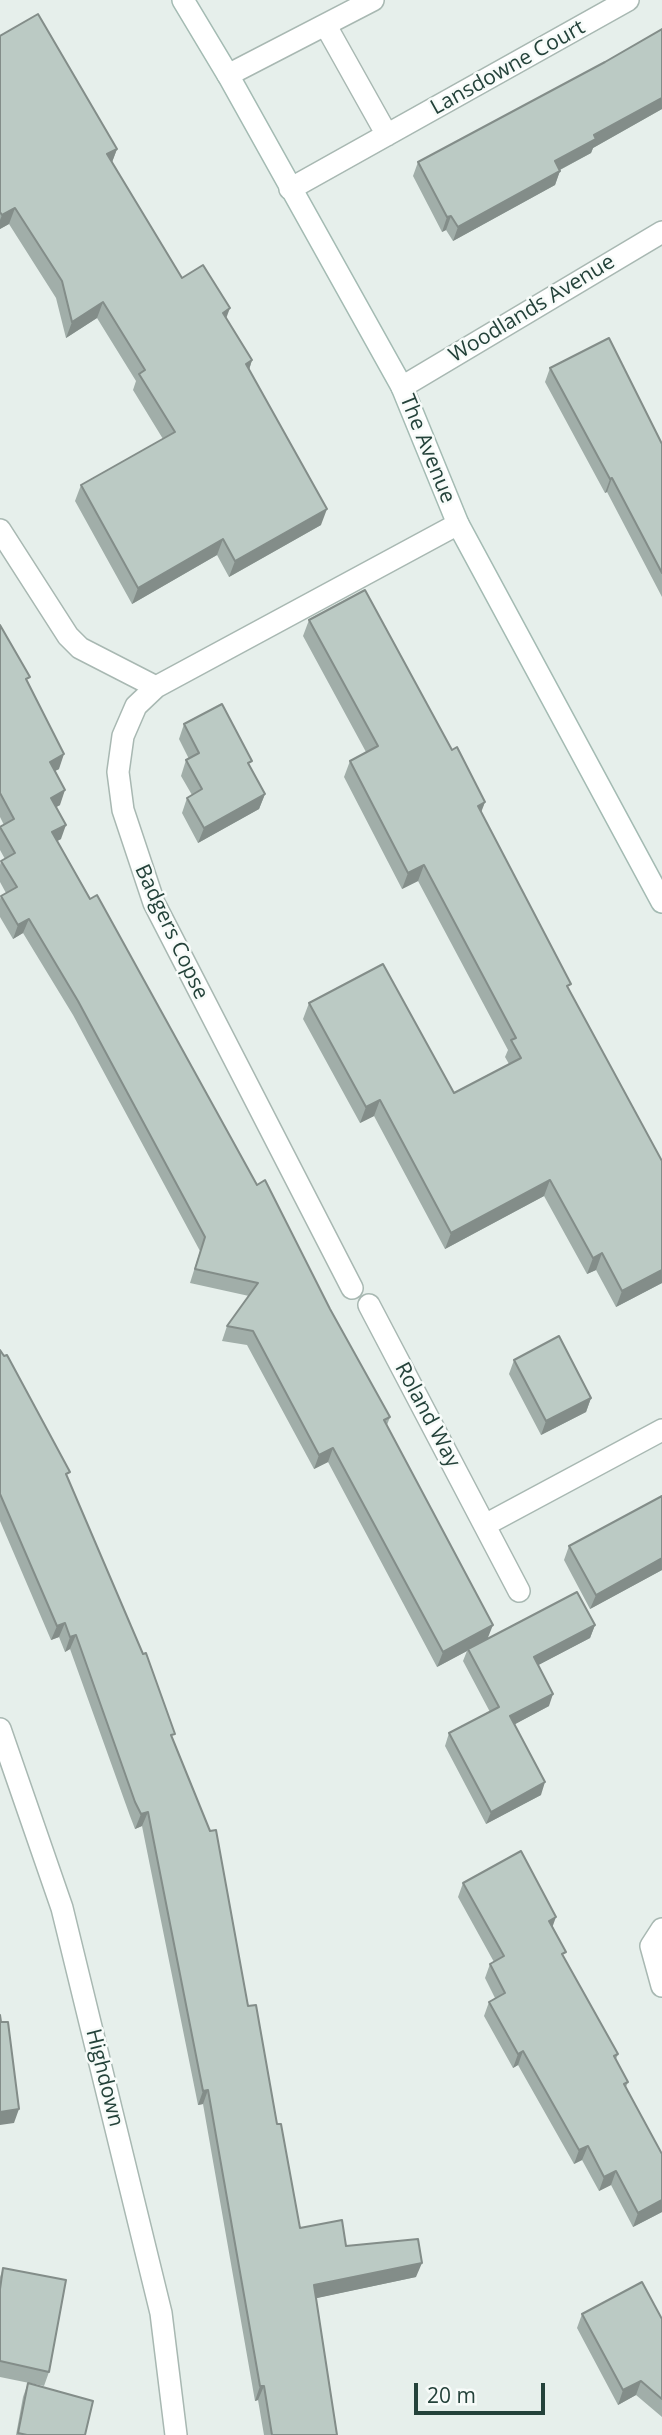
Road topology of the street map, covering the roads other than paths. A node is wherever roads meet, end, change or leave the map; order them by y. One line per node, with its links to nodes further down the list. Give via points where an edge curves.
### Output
1 (183, 0): 5 (street, The Avenue)
2 (373, 0): 4 (street)
3 (628, 0): 6 (street, Lansdowne Court)
4 (326, 26): 5 (street); 6 (street)
5 (228, 75): 7 (street, The Avenue)
6 (387, 135): 7 (street, Lansdowne Court)
7 (290, 189): 9 (street, The Avenue)
8 (662, 232): 9 (street, Woodlands Avenue)
9 (402, 387): 10 (street, The Avenue)
10 (458, 524): 12 (street, Badgers Copse); 13 (street, The Avenue)
11 (0, 530): 12 (street, via 68,636 80,648)
12 (156, 687): 14 (street, Badgers Copse, via 136,706 123,736 118,772 136,857 159,913)
13 (662, 902)
14 (352, 1288)
15 (369, 1305): 17 (street, Roland Way)
16 (662, 1430): 17 (street)
17 (485, 1525): 18 (street, Roland Way)
18 (519, 1591)
19 (0, 1729): 22 (street, Highdown, via 62,1908 161,2313)
20 (662, 1929): 21 (street, via 651,1946)
21 (662, 1986)
22 (177, 2435)

